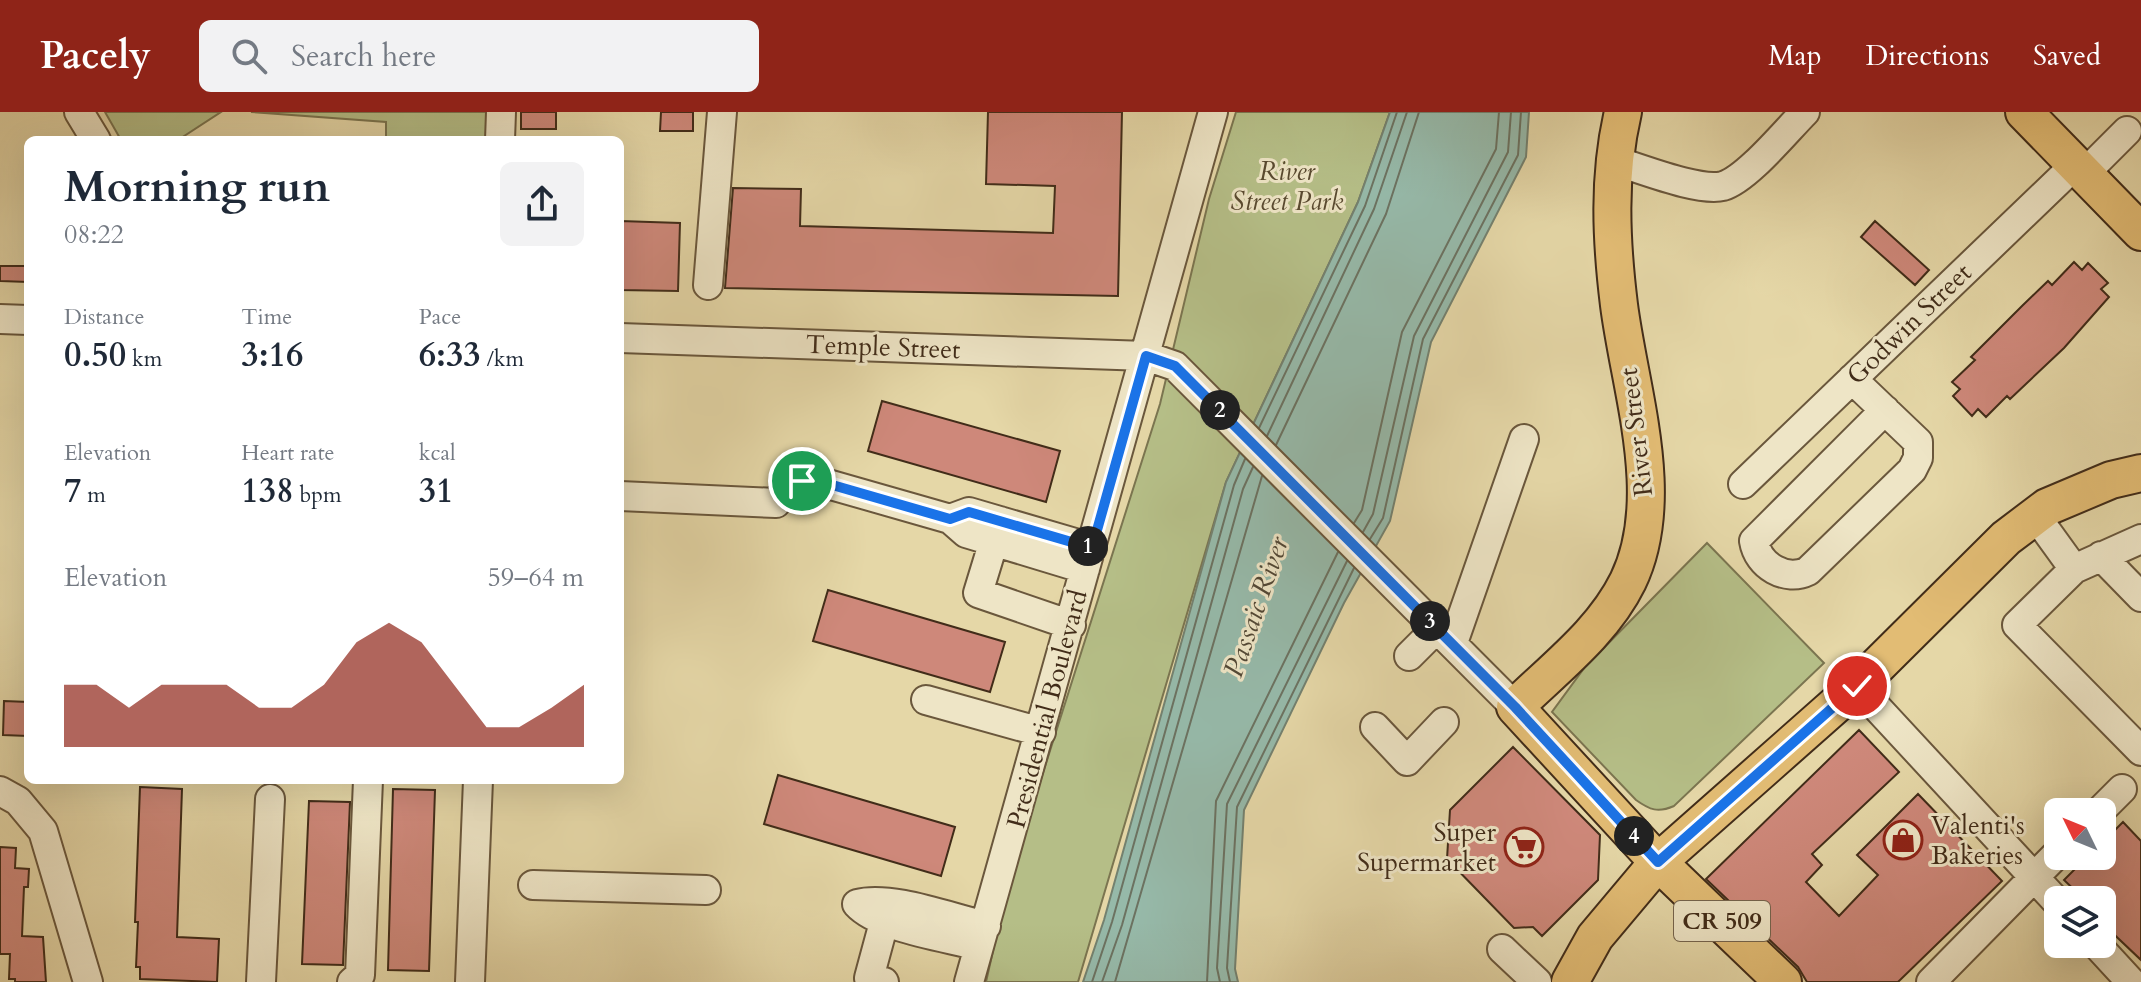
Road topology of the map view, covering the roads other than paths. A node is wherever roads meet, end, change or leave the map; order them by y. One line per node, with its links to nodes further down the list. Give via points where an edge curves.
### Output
1 (79, 112): 9 (street)
2 (501, 112): 10 (street)
3 (722, 112): 14 (street)
4 (1213, 112): 18 (street, Presidential Boulevard)
5 (1623, 112): 11 (main road, River Street)
6 (1805, 112): 11 (street, via 1743,174 1723,186)
7 (2024, 112): 12 (main road)
8 (2126, 129): 12 (street, Godwin Street)
9 (94, 136)
10 (500, 136)
11 (1615, 161): 37 (main road, River Street, via 1613,252 1642,457 1641,539 1613,608)
12 (2080, 169): 13 (main road); 19 (street, Godwin Street)
13 (2141, 232)
14 (708, 285)
15 (0, 319): 16 (street)
16 (24, 320)
17 (624, 338): 18 (street, Temple Street)
18 (1146, 356): 29 (street, Presidential Boulevard); 33 (street, CR 509, via 1175,366)
19 (1852, 379): 20 (street); 23 (street, Godwin Street)
20 (1885, 410): 20 (street, via 1754,541 1756,552 1783,576 1808,571 1912,470 1918,442)
21 (1524, 439): 33 (street)
22 (2141, 473): 25 (main road, via 2073,495)
23 (1743, 484)
24 (624, 496): 26 (street, via 776,503 788,487 810,479 950,519 966,533)
25 (2035, 515): 30 (street); 35 (main road)
26 (997, 532): 29 (street); 32 (street, via 978,593)
27 (2141, 539): 28 (street)
28 (2101, 556): 30 (street); 31 (street)
29 (1089, 558): 32 (street, Presidential Boulevard)
30 (2074, 569): 41 (street, via 2017,625)
31 (2141, 597)
32 (1071, 625): 40 (street, Presidential Boulevard)
33 (1445, 636): 34 (street); 37 (street, CR 509)
34 (1409, 656)
35 (1857, 686): 48 (main road); 50 (street)
36 (926, 700): 40 (street)
37 (1515, 707): 48 (main road, CR 509)
38 (1444, 722): 39 (street, via 1407,761)
39 (1375, 727)
40 (1041, 732): 56 (street, Presidential Boulevard)
41 (2141, 751)
42 (368, 784): 62 (street, via 360,975)
43 (478, 784): 63 (street)
44 (2122, 789): 46 (street)
45 (0, 791): 60 (street, via 18,801 43,831)
46 (2113, 798)
47 (270, 799): 61 (street)
48 (1658, 862): 66 (main road, via 1595,937); 67 (main road, CR 509)
49 (2044, 867): 50 (street)
50 (2034, 877): 52 (street); 68 (street)
51 (533, 885): 53 (street)
52 (2044, 888)
53 (706, 890)
54 (857, 904): 55 (street, via 866,914)
55 (886, 912): 56 (street); 59 (street)
56 (983, 936): 64 (street, Presidential Boulevard)
57 (1502, 949): 65 (street)
58 (2109, 958): 69 (street)
59 (876, 980)
60 (88, 982)
61 (261, 982)
62 (352, 982)
63 (470, 982)
64 (969, 982)
65 (1537, 982)
66 (1570, 982)
67 (1783, 982)
68 (1931, 982)
69 (2131, 982)

